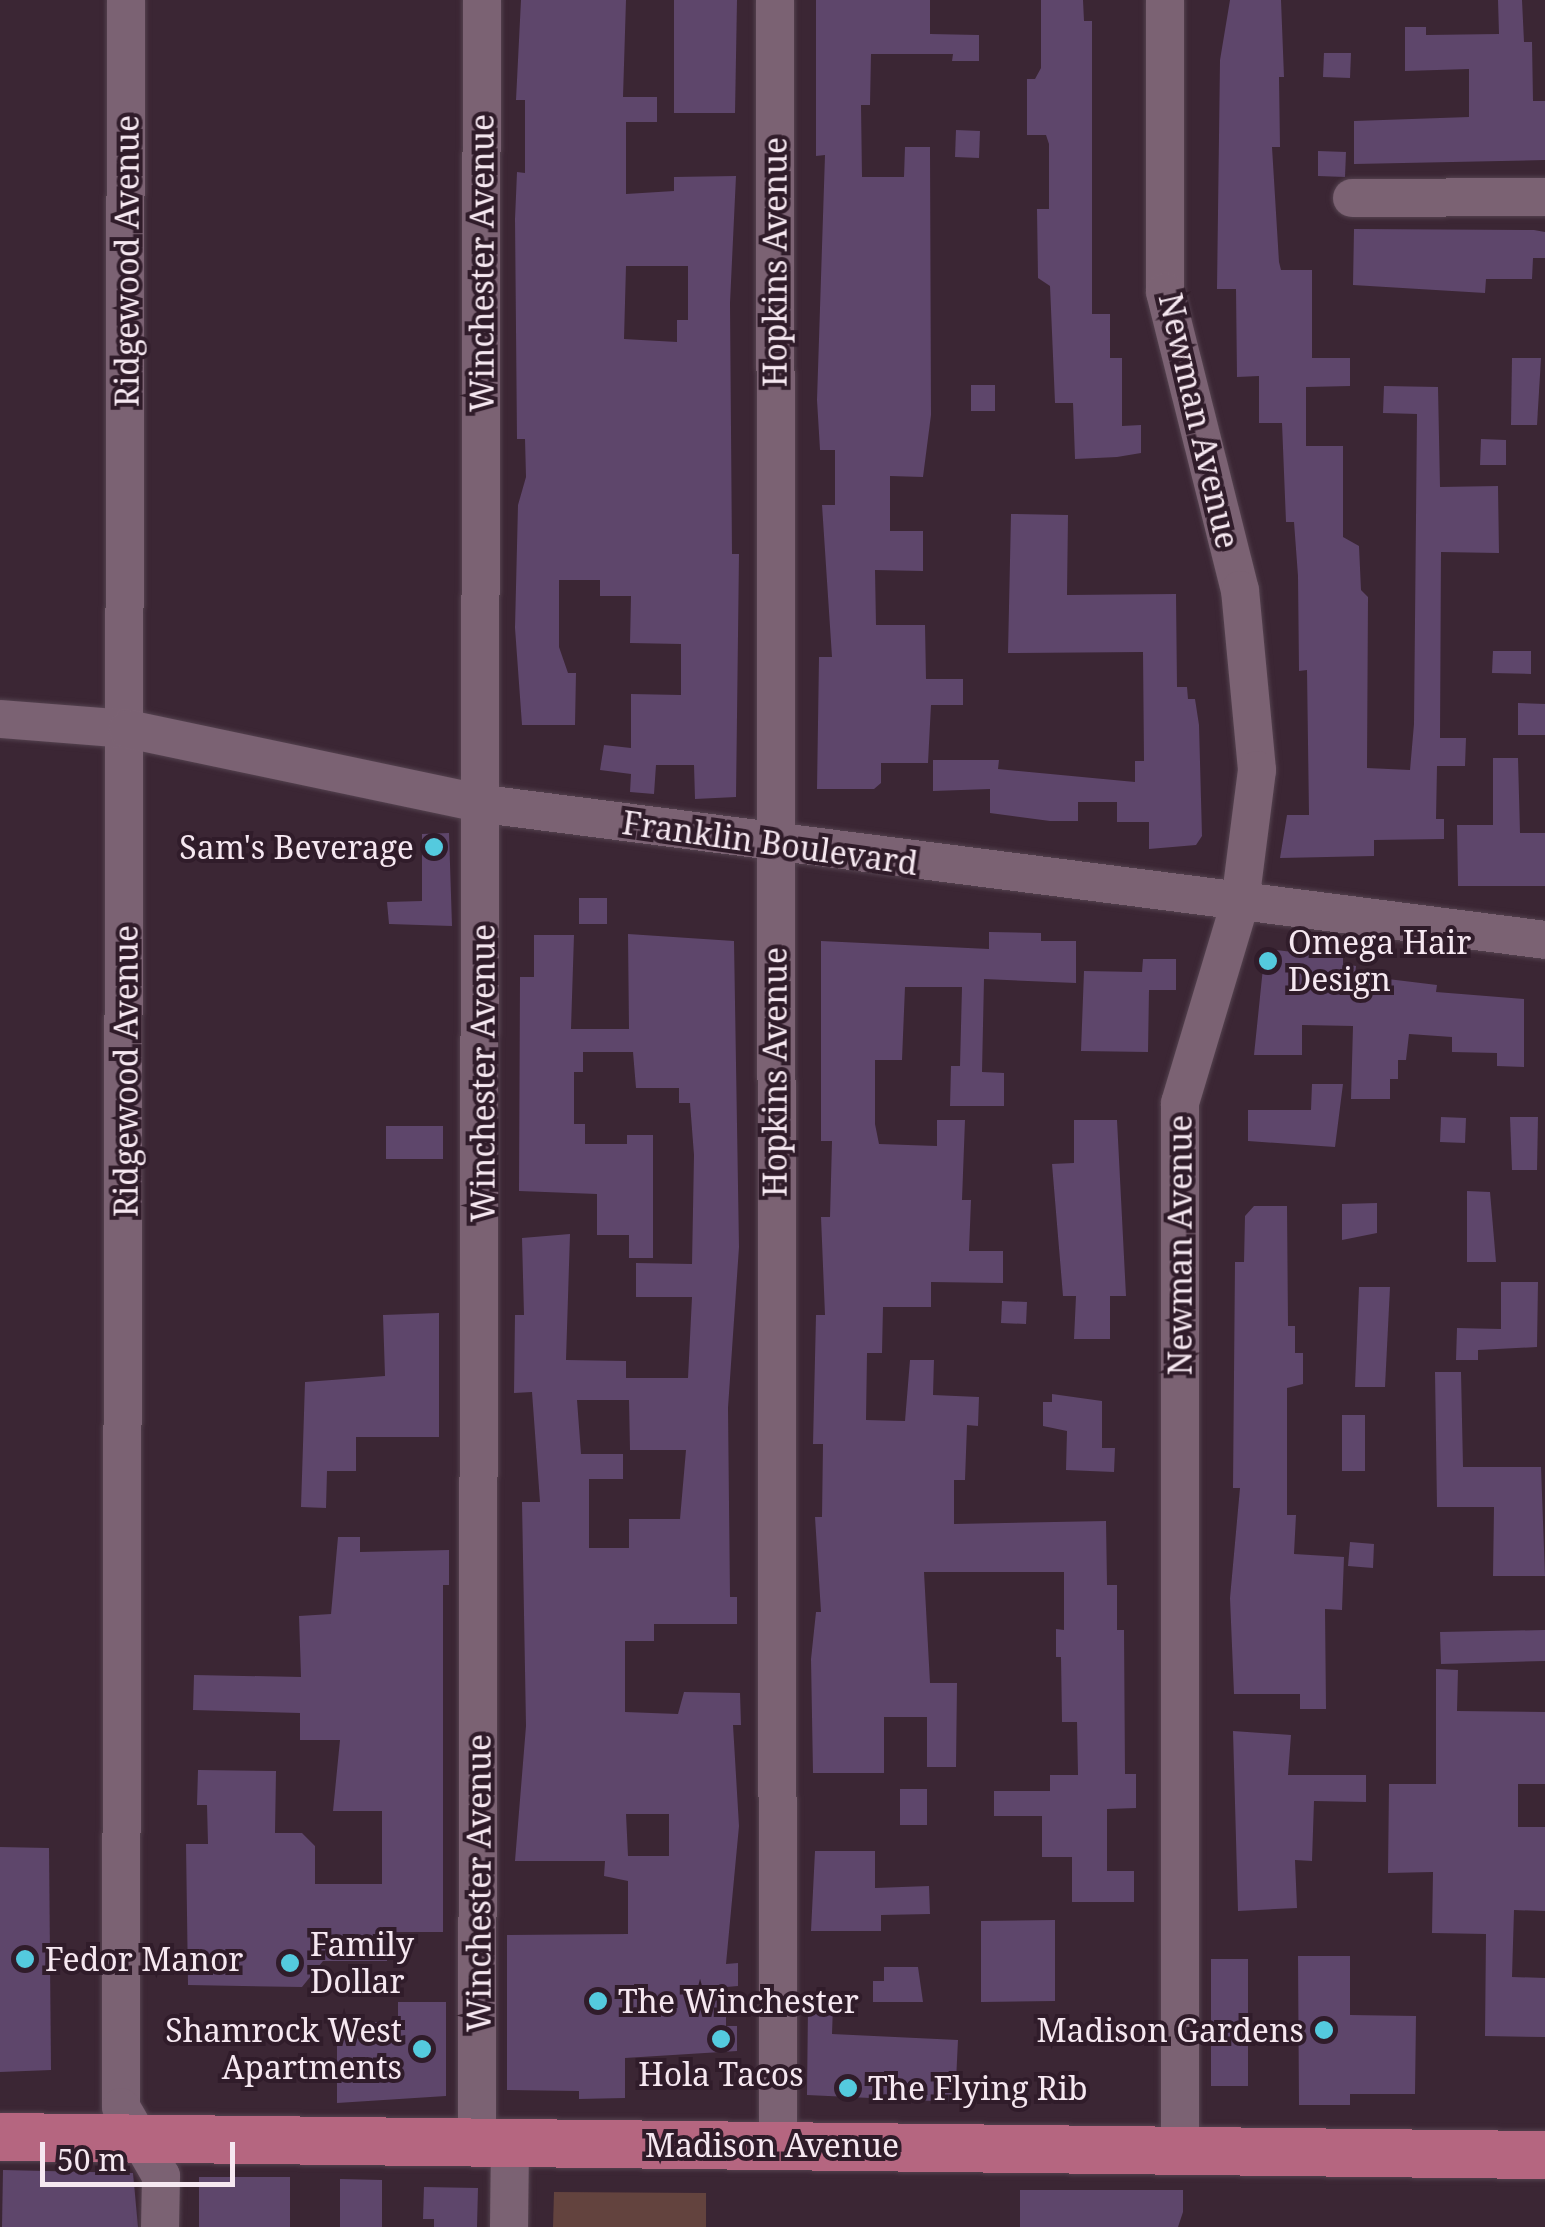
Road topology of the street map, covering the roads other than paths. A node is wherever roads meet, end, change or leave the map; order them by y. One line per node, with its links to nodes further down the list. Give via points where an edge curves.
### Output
1 (126, 0): 8 (street, Ridgewood Avenue)
2 (482, 0): 9 (street, Winchester Avenue)
3 (775, 0): 10 (street, Hopkins Avenue)
4 (1165, 0): 11 (street, Newman Avenue, via 1166,292 1240,590 1257,770)
5 (1545, 197): 6 (street)
6 (1352, 198)
7 (0, 719): 8 (street, Franklin Boulevard)
8 (128, 730): 9 (street, Franklin Boulevard); 14 (street, Ridgewood Avenue, via 122,2107)
9 (484, 804): 10 (street, Franklin Boulevard); 16 (street, Winchester Avenue)
10 (775, 844): 11 (street, Franklin Boulevard); 15 (street, Hopkins Avenue)
11 (1240, 903): 12 (street, Franklin Boulevard); 17 (street, Newman Avenue, via 1180,1103)
12 (1545, 940)
13 (0, 2137): 14 (main road, Madison Avenue)
14 (138, 2138): 16 (main road, Madison Avenue); 19 (street, Ridgewood Avenue, via 161,2176)
15 (778, 2143): 16 (main road, Madison Avenue); 17 (main road, Madison Avenue)
16 (494, 2146): 20 (street, Winchester Avenue)
17 (1180, 2150): 18 (main road, Madison Avenue)
18 (1545, 2155)
19 (160, 2227)
20 (509, 2227)

